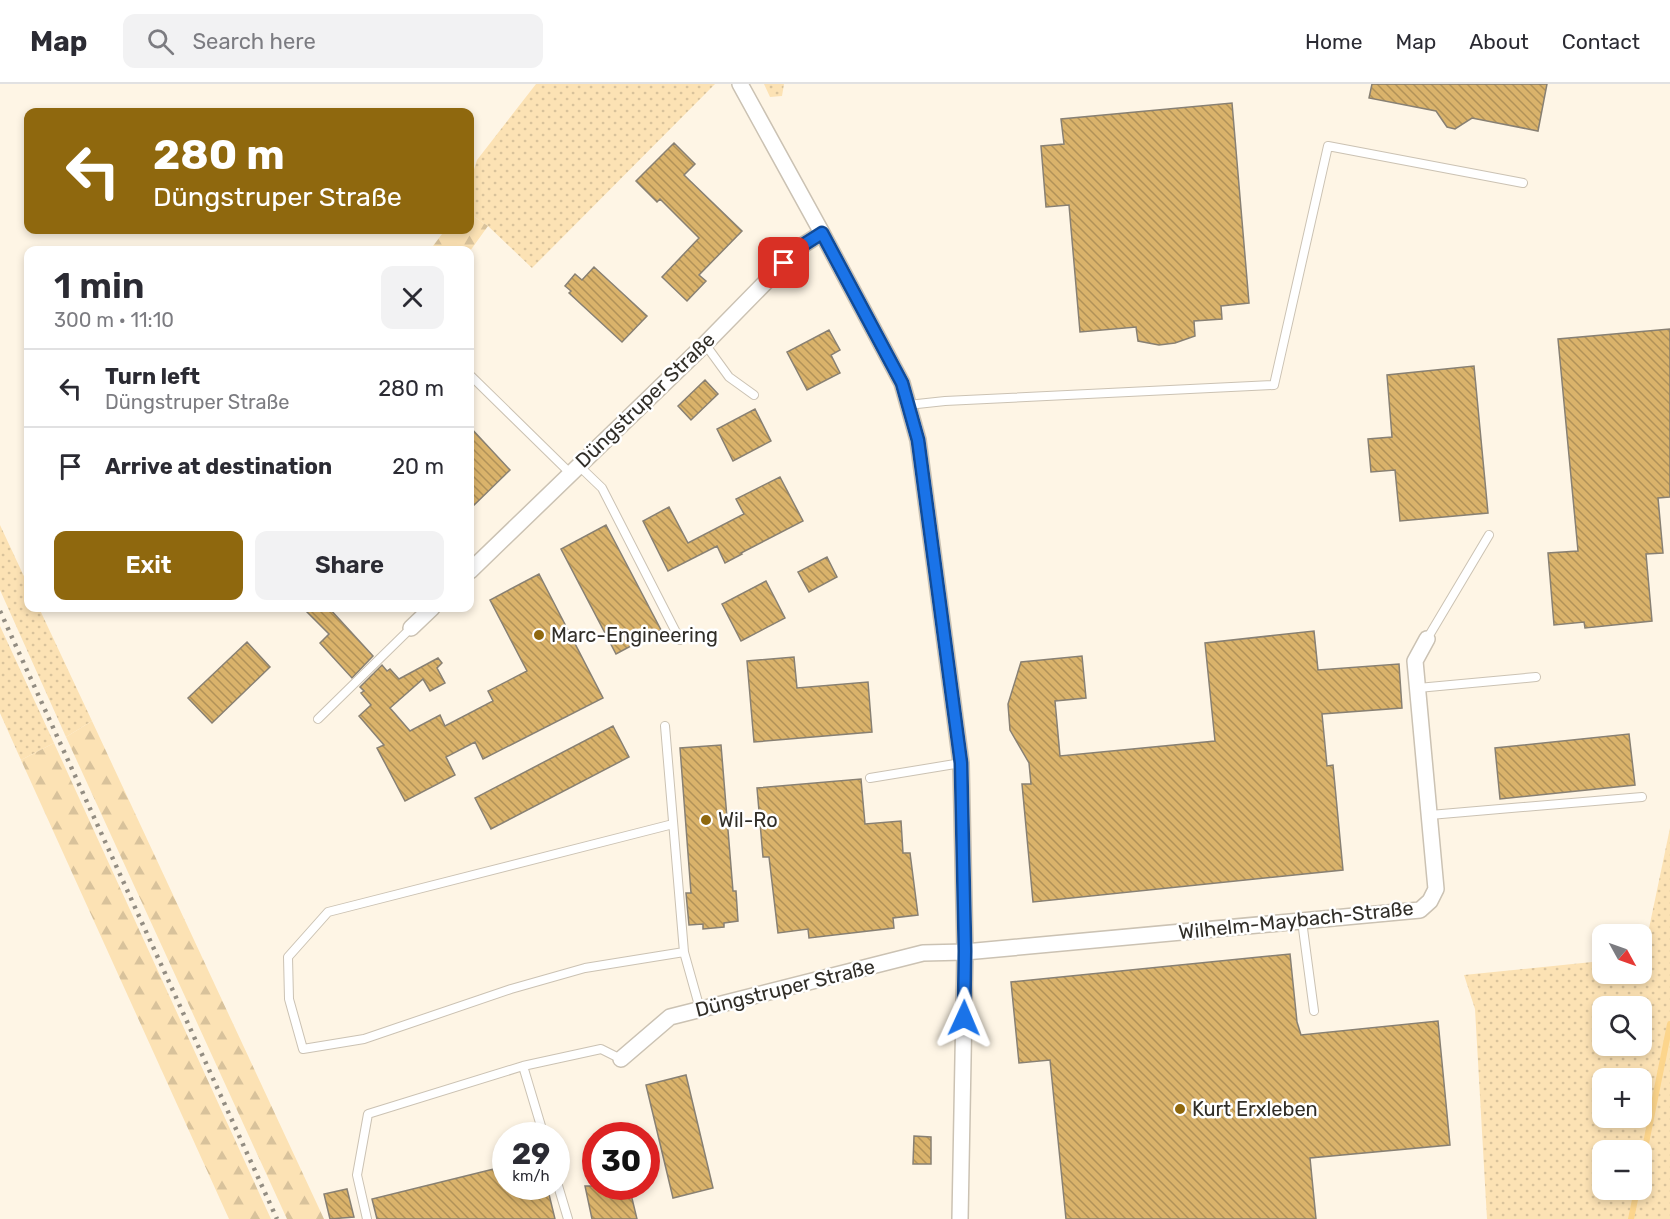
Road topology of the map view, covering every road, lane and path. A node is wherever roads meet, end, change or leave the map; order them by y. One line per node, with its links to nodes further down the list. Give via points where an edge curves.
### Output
1 (740, 84): 3 (street)
2 (1523, 183): 7 (lane, via 1328,146 1274,385)
3 (822, 233): 4 (street, Düngstruper Straße, via 800,247); 7 (street, via 902,383)
4 (705, 344): 6 (lane, via 729,376); 8 (street, Düngstruper Straße)
5 (474, 379): 8 (lane)
6 (754, 395)
7 (908, 405): 19 (street, via 918,440)
8 (574, 469): 10 (street, Düngstruper Straße); 14 (lane, via 602,488)
9 (1489, 535): 13 (lane)
10 (474, 567)
11 (428, 612): 12 (street)
12 (411, 628): 17 (lane)
13 (1426, 639): 16 (street, Wilhelm-Maybach-Straße, via 1415,661)
14 (680, 640)
15 (1536, 677): 16 (lane)
16 (1418, 688): 22 (street, Wilhelm-Maybach-Straße)
17 (318, 719)
18 (665, 726): 23 (lane)
19 (961, 763): 20 (lane); 25 (street)
20 (870, 778)
21 (1642, 797): 22 (lane)
22 (1430, 815): 24 (street, Wilhelm-Maybach-Straße, via 1436,889 1420,910)
23 (673, 824): 26 (lane); 26 (lane, via 328,912 288,957 289,999 303,1049 364,1039 511,989 585,969)
24 (1302, 921): 25 (street, Wilhelm-Maybach-Straße); 28 (lane)
25 (965, 951): 27 (street, Düngstruper Straße, via 922,953); 35 (street)
26 (684, 952): 27 (lane)
27 (700, 1009): 29 (street, Düngstruper Straße, via 670,1017)
28 (1314, 1011)
29 (621, 1059): 30 (lane, via 601,1049)
30 (524, 1066): 31 (lane); 33 (lane, via 368,1114 357,1175)
31 (540, 1122)
32 (562, 1200): 34 (lane)
33 (368, 1219)
34 (568, 1219)
35 (960, 1219)

